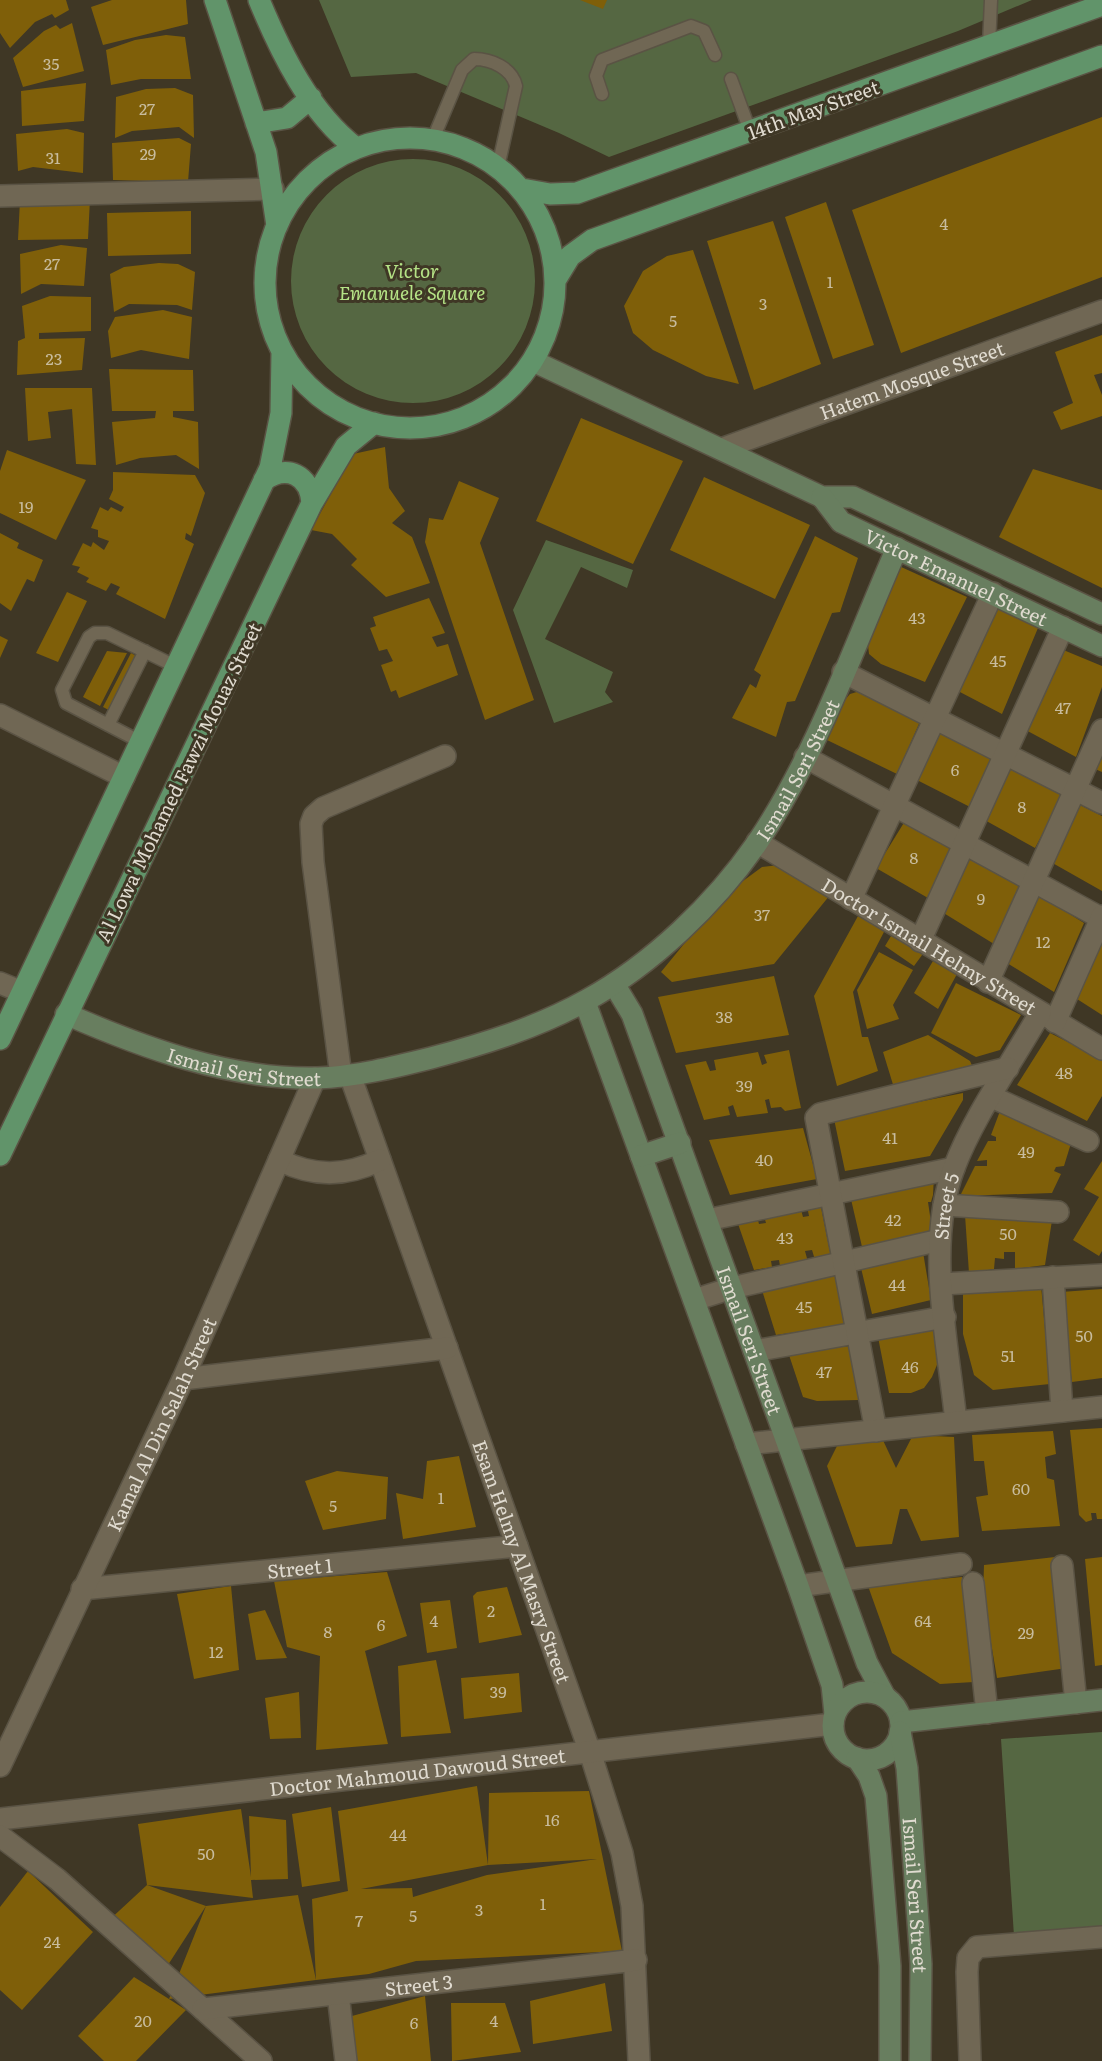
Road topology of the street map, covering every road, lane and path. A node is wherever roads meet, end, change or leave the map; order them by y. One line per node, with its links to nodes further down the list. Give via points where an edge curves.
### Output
1 (215, 0): 11 (main road)
2 (259, 0): 10 (main road, via 278,44)
3 (991, 0): 5 (lane)
4 (1102, 5): 5 (main road, 14th May Street)
5 (989, 46): 12 (main road, 14th May Street)
6 (715, 55): 9 (lane, via 704,31 691,26 603,60 596,76)
7 (1102, 56): 20 (main road, via 592,240 570,256)
8 (731, 79): 12 (lane)
9 (602, 94)
10 (311, 97): 11 (main road, via 287,118); 14 (main road, via 329,124)
11 (256, 123): 16 (main road)
12 (750, 131): 17 (main road, 14th May Street, via 577,193)
13 (433, 139): 14 (main road, via 394,139); 15 (main road, via 471,150); 15 (lane, via 462,70 474,58 483,59 508,70 516,86)
14 (356, 148): 19 (main road, via 318,171)
15 (498, 167): 17 (main road)
16 (273, 189): 18 (street); 19 (main road)
17 (522, 189): 20 (main road, via 543,223)
18 (0, 196)
19 (277, 226): 22 (main road, via 265,279 267,307)
20 (556, 279): 23 (main road, via 548,326)
21 (1102, 311): 25 (street, Hatem Mosque Street)
22 (282, 352): 24 (main road, via 313,391); 26 (main road, via 278,438)
23 (533, 361): 24 (main road, via 503,394 465,417 405,428); 25 (street, Victor Emanuel Street)
24 (374, 424): 28 (main road, Al Lowa' Mohamed Fawzi Mouaz Street, via 346,446)
25 (720, 449): 27 (street, Victor Emanuel Street)
26 (264, 480): 28 (main road, via 285,471 296,474 311,492); 35 (main road)
27 (822, 497): 29 (street, Victor Emanuel Street, via 841,522); 31 (street, Victor Emanuel Street, via 853,496)
28 (312, 503): 60 (main road, Al Lowa' Mohamed Fawzi Mouaz Street)
29 (897, 548): 30 (street, Victor Emanuel Street); 36 (street, Ismail Seri Street)
30 (993, 593): 32 (street, Victor Emanuel Street); 38 (street)
31 (1102, 614)
32 (1063, 627): 33 (street, Victor Emanuel Street); 42 (street)
33 (1102, 646)
34 (145, 652): 35 (lane); 39 (lane); 39 (lane, via 107,633 95,633 67,679 62,690 66,703)
35 (177, 667): 41 (main road)
36 (843, 672): 38 (street); 44 (street, Ismail Seri Street)
37 (0, 715): 45 (street)
38 (935, 718): 42 (street); 48 (street)
39 (108, 725): 41 (lane)
40 (1102, 730): 46 (street)
41 (141, 742): 45 (main road)
42 (1005, 754): 46 (street); 50 (street)
43 (444, 756): 65 (street, Esam Helmy Al Masry Street, via 314,816 313,862)
44 (804, 757): 48 (street); 49 (street, Ismail Seri Street)
45 (124, 777): 58 (main road)
46 (1075, 789): 47 (street); 51 (street)
47 (1102, 803)
48 (895, 806): 50 (street); 52 (street)
49 (757, 842): 52 (street, Doctor Ismail Helmy Street); 57 (street, Ismail Seri Street, via 694,916)
50 (965, 844): 51 (street); 54 (street)
51 (1034, 881): 53 (street); 55 (street)
52 (851, 899): 54 (street, Doctor Ismail Helmy Street)
53 (1102, 917): 61 (street, Street 5)
54 (920, 941): 55 (street, Doctor Ismail Helmy Street)
55 (988, 982): 61 (street, Doctor Ismail Helmy Street)
56 (0, 983): 58 (street)
57 (614, 984): 59 (street, Ismail Seri Street); 69 (street, Ismail Seri Street, via 629,1006)
58 (22, 992): 62 (main road)
59 (585, 1002): 65 (street, Ismail Seri Street, via 466,1049); 71 (street, Ismail Seri Street)
60 (66, 1014): 66 (street, Ismail Seri Street, via 178,1056 255,1072); 70 (main road, Al Lowa' Mohamed Fawzi Mouaz Street)
61 (1048, 1018): 63 (street, Doctor Ismail Helmy Street); 64 (street, Street 5)
62 (0, 1039)
63 (1102, 1049)
64 (1008, 1068): 67 (street, Street 5); 75 (street, via 818,1115)
65 (346, 1075): 66 (street, Ismail Seri Street); 73 (street, Esam Helmy Al Masry Street)
66 (315, 1078): 72 (street, Kamal Al Din Salah Street)
67 (992, 1097): 68 (street); 74 (street, Street 5)
68 (1088, 1141)
69 (680, 1143): 71 (street); 78 (street, Ismail Seri Street)
70 (0, 1155)
71 (641, 1156): 85 (street, Ismail Seri Street)
72 (279, 1160): 73 (street, via 330,1174 365,1168); 90 (street, Kamal Al Din Salah Street)
73 (380, 1160): 88 (street, Esam Helmy Al Masry Street)
74 (954, 1168): 75 (street); 76 (street, Street 5)
75 (830, 1194): 78 (street); 80 (street)
76 (944, 1205): 77 (street); 79 (street, Street 5)
77 (1058, 1212)
78 (707, 1220): 84 (street, Ismail Seri Street)
79 (940, 1240): 80 (street); 83 (street, Street 5)
80 (843, 1262): 84 (street); 87 (street)
81 (1102, 1275): 82 (street)
82 (1054, 1277): 83 (street); 92 (street)
83 (942, 1284): 86 (street, Street 5)
84 (732, 1288): 85 (street); 89 (street, Ismail Seri Street)
85 (694, 1300): 96 (street, Ismail Seri Street)
86 (945, 1317): 87 (street); 93 (street, Street 5)
87 (857, 1332): 89 (street); 94 (street)
88 (447, 1348): 90 (street); 97 (street, Esam Helmy Al Masry Street)
89 (754, 1351): 95 (street, Ismail Seri Street)
90 (183, 1379): 103 (street, Kamal Al Din Salah Street)
91 (1102, 1407): 92 (street)
92 (1062, 1411): 93 (street)
93 (956, 1422): 94 (street)
94 (876, 1431): 95 (street)
95 (786, 1440): 96 (street); 100 (street, Ismail Seri Street)
96 (746, 1444): 102 (street, Ismail Seri Street)
97 (517, 1546): 103 (street, Street 1); 110 (street, Esam Helmy Al Masry Street)
98 (961, 1564): 100 (street)
99 (1062, 1566): 106 (street)
100 (838, 1581): 102 (street); 104 (street, Ismail Seri Street, via 871,1673)
101 (973, 1583): 107 (street)
102 (798, 1586): 108 (street, Ismail Seri Street, via 832,1685)
103 (82, 1590): 112 (street, Kamal Al Din Salah Street)
104 (885, 1697): 108 (street, via 856,1693 847,1698); 109 (street, via 893,1703)
105 (1102, 1700): 106 (street)
106 (1076, 1703): 107 (street)
107 (987, 1713): 109 (street)
108 (834, 1719): 110 (street, Doctor Mahmoud Dawoud Street); 111 (street, via 838,1743)
109 (901, 1727): 111 (street, via 891,1750 883,1756); 115 (street, Ismail Seri Street)
110 (590, 1752): 113 (street, Doctor Mahmoud Dawoud Street); 118 (street, Esam Helmy Al Masry Street, via 622,1853)
111 (857, 1758): 116 (street, Ismail Seri Street, via 876,1796)
112 (0, 1766)
113 (0, 1819)
114 (0, 1836): 122 (street, via 36,1861)
115 (914, 1861): 116 (street); 119 (street, Ismail Seri Street)
116 (882, 1866): 120 (street, Ismail Seri Street)
117 (1102, 1937): 128 (street, via 977,1947 968,1958 967,1972)
118 (636, 1960): 121 (street, Street 3); 125 (street, Esam Helmy Al Masry Street)
119 (921, 1964): 120 (street); 127 (street, Ismail Seri Street)
120 (890, 1966): 126 (street, Ismail Seri Street)
121 (338, 1994): 122 (street, Street 3); 124 (street)
122 (203, 2009): 123 (street)
123 (261, 2061)
124 (346, 2061)
125 (639, 2061)
126 (890, 2061)
127 (920, 2061)
128 (970, 2061)

